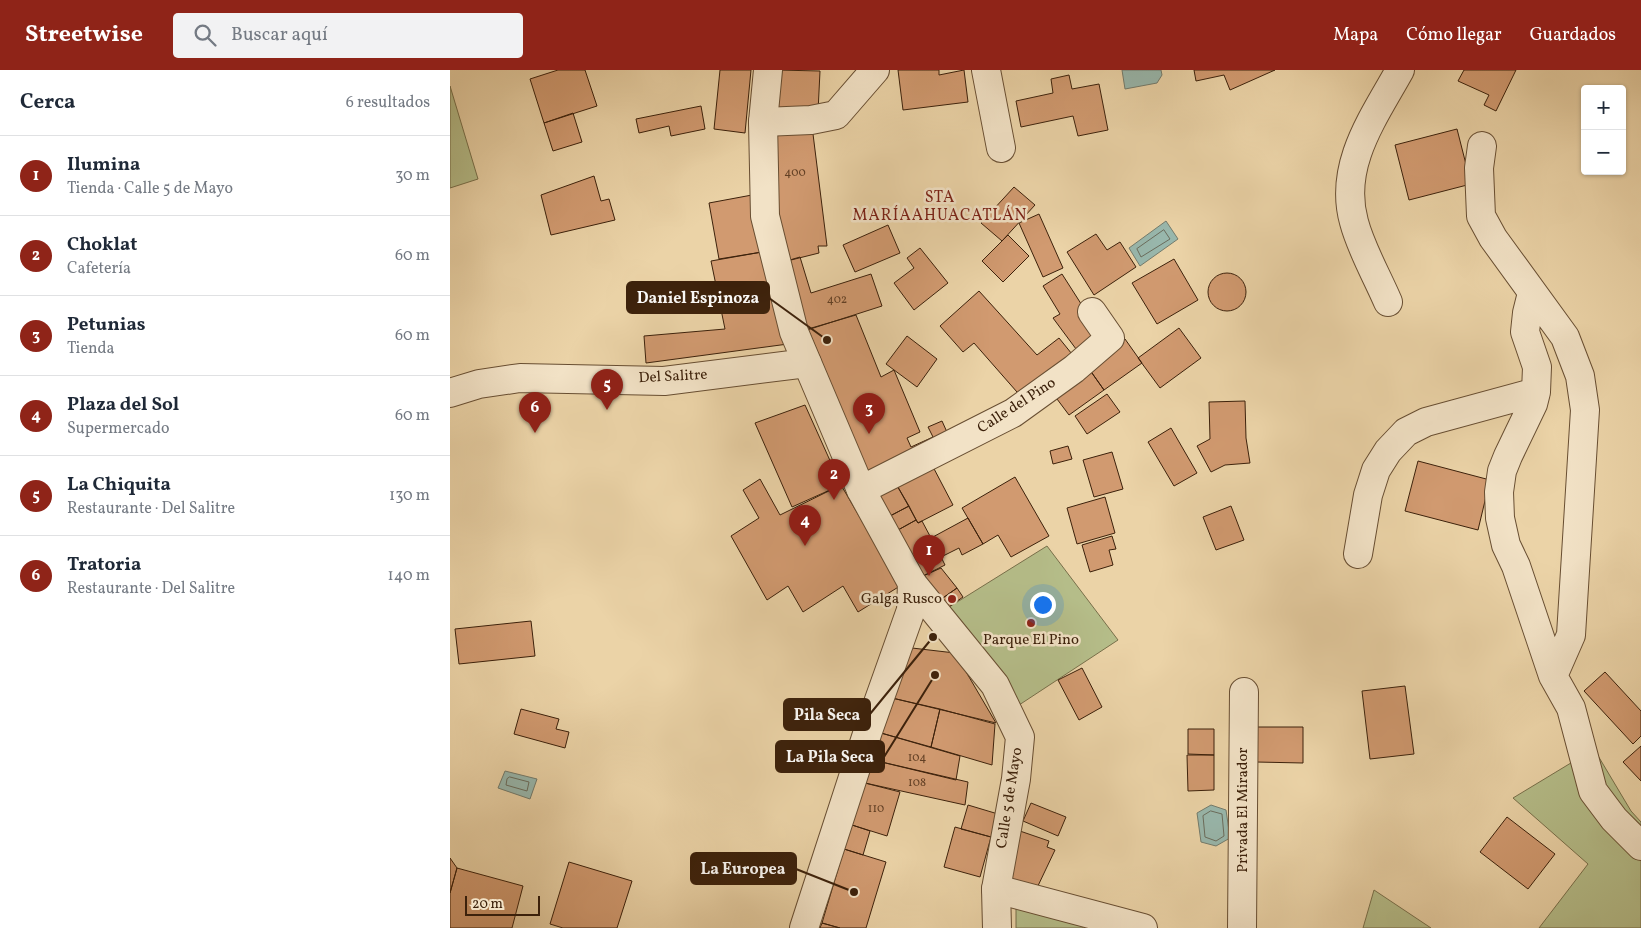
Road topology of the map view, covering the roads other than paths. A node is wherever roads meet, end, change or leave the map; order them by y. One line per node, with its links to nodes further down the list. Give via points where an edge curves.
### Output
1 (768, 70): 5 (street, Calle 5 de Mayo)
2 (875, 70): 5 (street, via 836,115 819,120)
3 (986, 70): 7 (street)
4 (1400, 70): 9 (street, via 1358,147 1349,193 1354,223)
5 (763, 122): 11 (street, Calle 5 de Mayo, via 765,216 794,332)
6 (1482, 146): 8 (street, via 1479,168 1481,216)
7 (1001, 148)
8 (1532, 294): 12 (street, via 1526,332 1538,367); 17 (street, via 1565,337 1580,376 1585,410 1571,635)
9 (1388, 302)
10 (1092, 312): 14 (street, Calle del Pino, via 1110,338 1074,369 1013,413)
11 (807, 363): 13 (street, Del Salitre, via 664,381 520,378 479,384); 14 (street, Calle 5 de Mayo)
12 (1536, 392): 15 (street, via 1426,422 1406,432 1376,470 1368,495); 17 (street, via 1502,472 1500,518 1506,545)
13 (450, 393)
14 (861, 490): 16 (street, Calle 5 de Mayo)
15 (1358, 554)
16 (912, 583): 20 (street, Calle 5 de Mayo, via 995,685 1020,737); 21 (street, via 911,610)
17 (1553, 676): 19 (street, via 1570,708 1593,791 1614,819)
18 (1244, 692): 24 (street, Privada El Mirador)
19 (1641, 846)
20 (996, 889): 22 (street, Calle 5 de Mayo); 23 (street)
21 (804, 928)
22 (997, 928)
23 (1143, 928)
24 (1242, 928)

